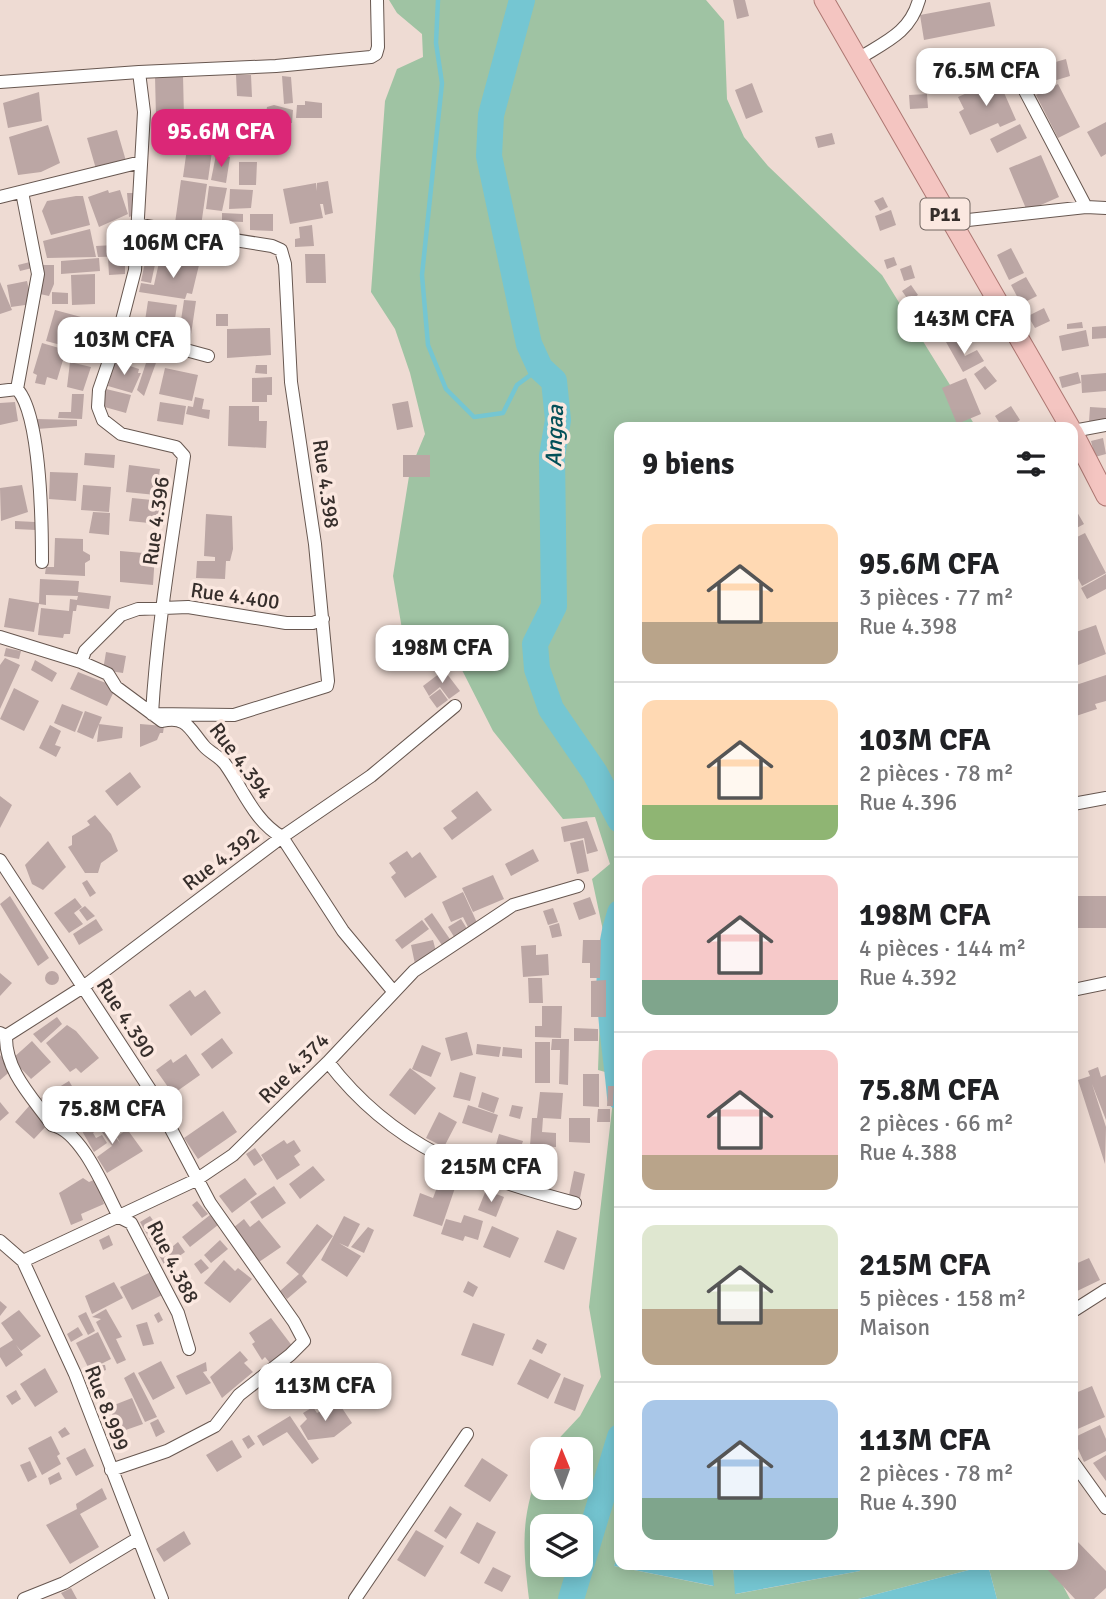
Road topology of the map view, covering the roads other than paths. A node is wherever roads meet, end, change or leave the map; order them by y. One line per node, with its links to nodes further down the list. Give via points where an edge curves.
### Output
1 (377, 0): 6 (street, via 378,47 371,57)
2 (824, 0): 4 (main road, P11)
3 (919, 0): 4 (street, via 914,20)
4 (858, 60): 13 (main road, P11)
5 (1014, 70): 11 (street)
6 (139, 72): 7 (street); 8 (street, Rue 4.396, via 144,112)
7 (0, 82)
8 (141, 162): 9 (street); 14 (street, Rue 4.396)
9 (22, 192): 10 (street); 17 (street, via 38,274)
10 (0, 197)
11 (1086, 207): 12 (street); 13 (street)
12 (1106, 208)
13 (950, 222): 19 (main road, P11)
14 (140, 225): 15 (street, Rue 4.396, via 135,270); 26 (street, Rue 4.398, via 281,250 291,382)
15 (119, 332): 16 (street); 25 (street, Rue 4.396, via 99,390 103,420 121,434 176,447 184,456)
16 (208, 356)
17 (17, 389): 18 (street); 24 (street, via 28,408 35,451)
18 (0, 391)
19 (1064, 422)
20 (1106, 425): 21 (street)
21 (1078, 435)
22 (1078, 446): 23 (main road, P11)
23 (1106, 496)
24 (42, 562)
25 (162, 610): 26 (street, Rue 4.400, via 188,607 286,623); 28 (street, Rue 4.400, via 138,609 121,615 85,651); 30 (street, Rue 4.396)
26 (323, 619): 30 (street, Rue 4.398, via 327,686 234,715)
27 (0, 637): 28 (street, Rue 4.394)
28 (81, 662): 30 (street, Rue 4.394, via 108,674 116,687)
29 (455, 706): 33 (street, Rue 4.392, via 371,776)
30 (152, 714): 33 (street, Rue 4.394, via 162,721 173,718 189,724 225,764 270,830)
31 (1106, 798): 32 (street)
32 (1078, 803)
33 (282, 837): 37 (street, Rue 4.392); 39 (street, Rue 4.394, via 343,931)
34 (0, 860): 37 (street, Rue 4.390)
35 (578, 886): 39 (street, Rue 4.374, via 496,914 431,958)
36 (1106, 983): 38 (street)
37 (83, 988): 40 (street, Rue 4.392); 42 (street, Rue 4.390, via 151,1091)
38 (1078, 989)
39 (393, 991): 41 (street, Rue 4.374)
40 (3, 1035): 44 (street, Rue 4.388, via 14,1071 52,1125 75,1136)
41 (328, 1062): 42 (street, Rue 4.374, via 233,1155); 43 (street, via 363,1103 436,1154 498,1182)
42 (196, 1180): 44 (street, Rue 4.374); 52 (street, Rue 4.390, via 304,1341 239,1395 215,1426 167,1451)
43 (575, 1203)
44 (119, 1217): 46 (street, Rue 4.374); 49 (street, Rue 4.388, via 131,1223 148,1254 178,1313)
45 (0, 1241): 46 (street, Rue 8.999)
46 (23, 1261): 52 (street, Rue 8.999, via 75,1374)
47 (1106, 1290): 48 (street)
48 (1078, 1308)
49 (189, 1349)
50 (467, 1434): 57 (street)
51 (1078, 1469): 53 (street)
52 (111, 1470): 54 (street, Rue 8.999)
53 (1106, 1508)
54 (137, 1539): 55 (street, via 64,1583); 56 (street, Rue 8.999)
55 (24, 1599)
56 (162, 1599)
57 (355, 1599)

